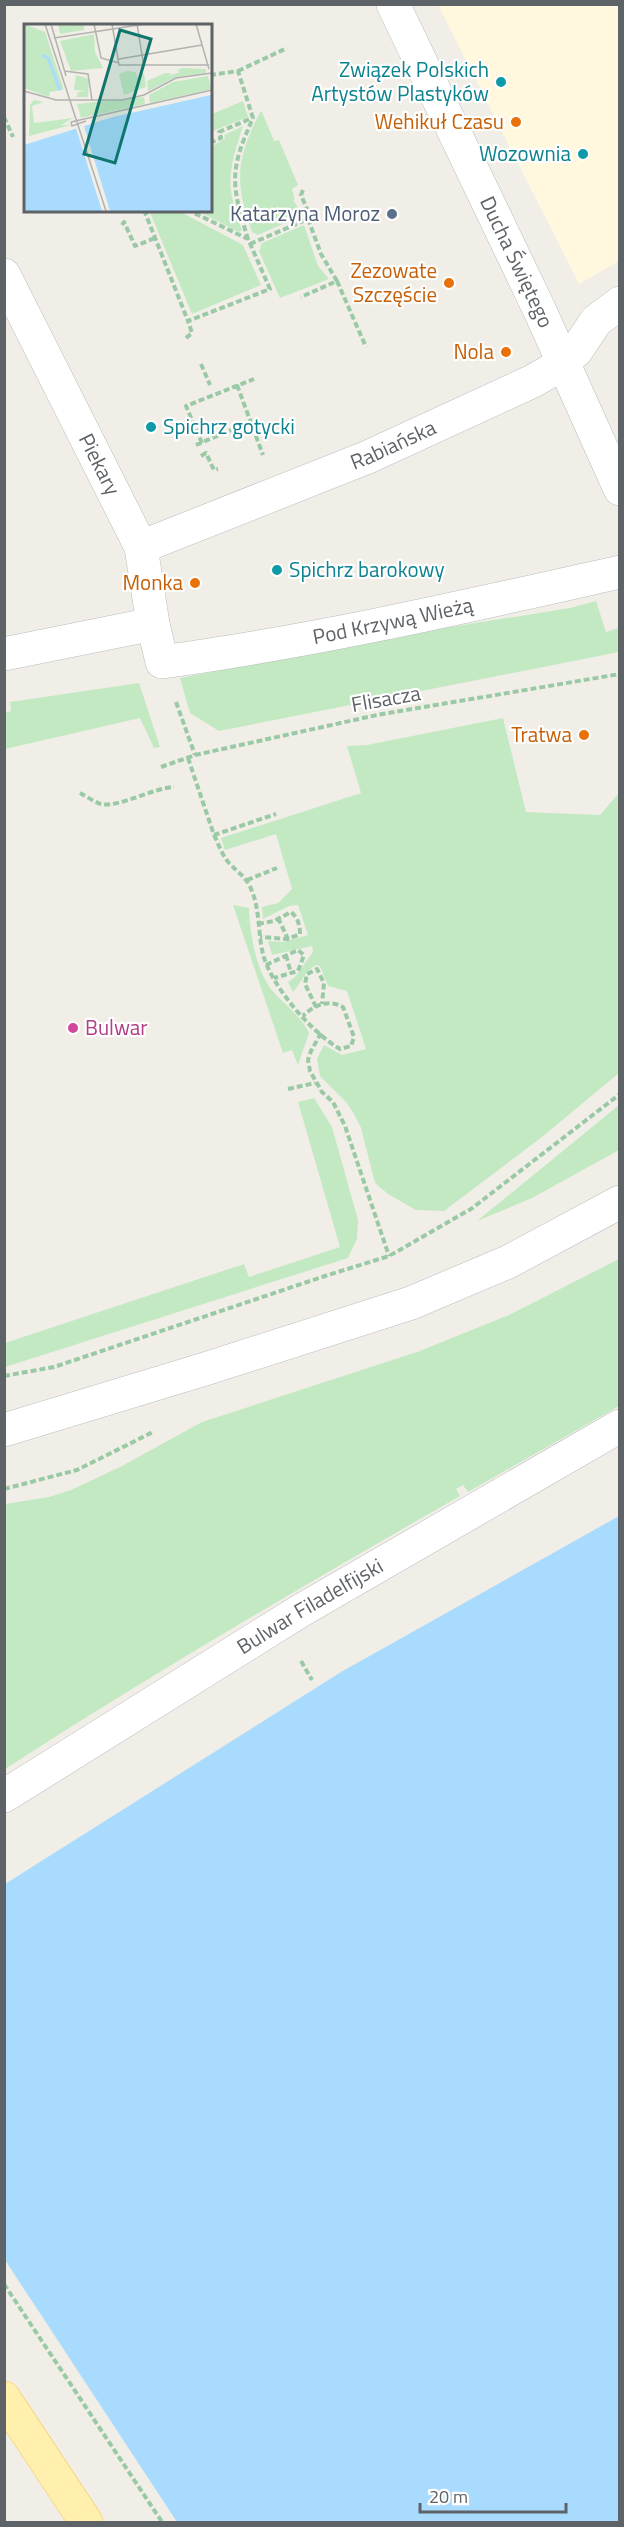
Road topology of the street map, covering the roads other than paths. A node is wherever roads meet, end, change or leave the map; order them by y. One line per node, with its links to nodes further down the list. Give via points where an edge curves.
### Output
1 (393, 4): 4 (street, Ducha Świętego)
2 (4, 275): 6 (street, Piekary)
3 (620, 303): 4 (street, Rabiańska, via 596,321 576,351)
4 (563, 362): 5 (street, Ducha Świętego); 6 (street, Rabiańska, via 521,387 368,457)
5 (620, 489)
6 (141, 547): 8 (street, Piekary)
7 (620, 572): 10 (street, Pod Krzywą Wieżą, via 243,651)
8 (153, 624): 9 (street); 10 (street, Piekary)
9 (4, 654)
10 (162, 662)
11 (620, 1202): 13 (street, via 508,1262 411,1303)
12 (620, 1426): 14 (street, Bulwar Filadelfijski, via 300,1611)
13 (4, 1430)
14 (4, 1796)
15 (4, 2398): 16 (main road)
16 (86, 2523)

